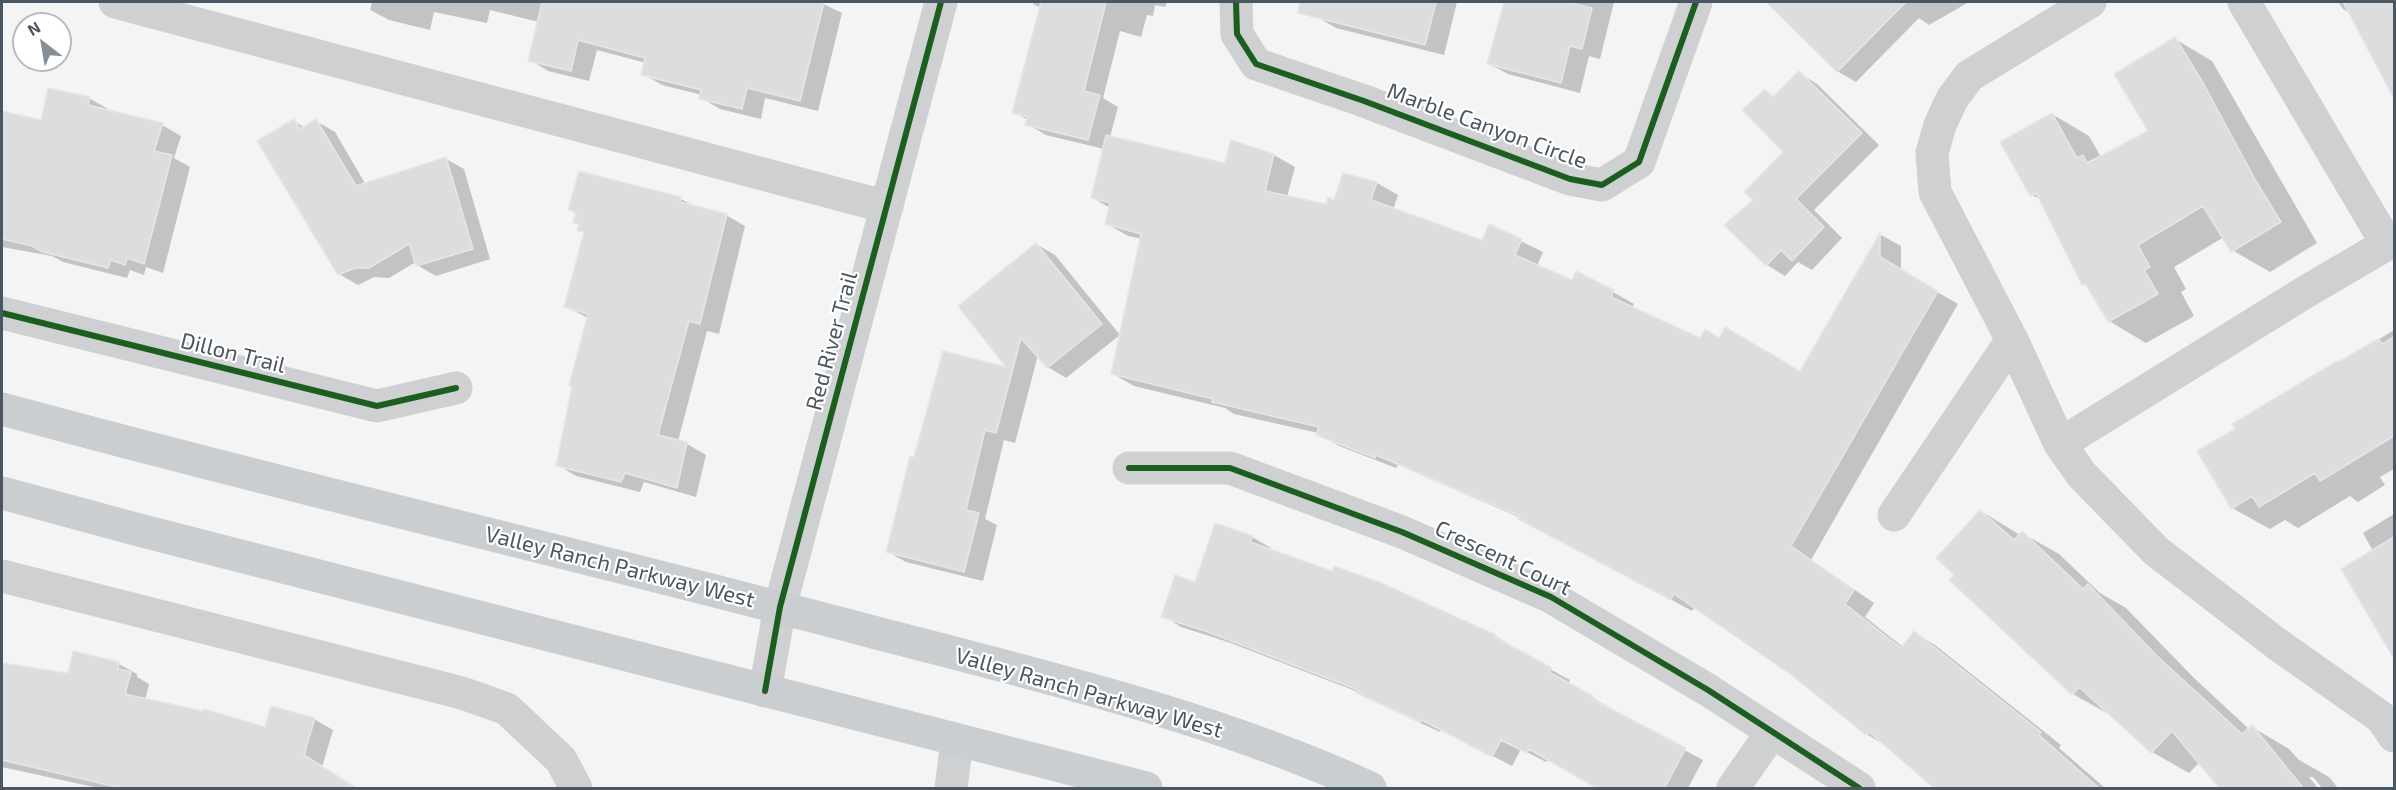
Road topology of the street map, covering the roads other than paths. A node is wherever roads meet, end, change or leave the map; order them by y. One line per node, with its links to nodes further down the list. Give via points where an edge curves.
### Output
1 (115, 2): 7 (street)
2 (941, 2): 7 (street, Red River Trail)
3 (1236, 2): 4 (street, Marble Canyon Circle, via 1237,34 1256,64 1570,179 1602,185 1639,162)
4 (1696, 2)
5 (2090, 2): 10 (street, via 1969,76 1948,107 1932,153 1935,192)
6 (2244, 2): 8 (street)
7 (887, 207): 18 (street, Red River Trail)
8 (2391, 242): 13 (street)
9 (2, 313): 11 (street, Dillon Trail, via 377,406)
10 (2012, 340): 13 (street); 16 (street)
11 (456, 388)
12 (2, 409): 18 (main road, Valley Ranch Parkway West, via 169,455)
13 (2060, 444): 20 (street, via 2082,475 2156,551 2277,644)
14 (1129, 468): 21 (street, Crescent Court, via 1230,468 1402,532 1551,597)
15 (2, 493): 19 (main road)
16 (1894, 515)
17 (2, 576): 23 (street, via 462,693 507,710 561,760)
18 (780, 607): 19 (street, Red River Trail); 26 (main road, Valley Ranch Parkway West, via 1162,710 1315,764)
19 (765, 691): 22 (main road)
20 (2390, 721)
21 (1772, 732): 27 (street); 28 (street, Crescent Court)
22 (957, 741): 24 (street); 25 (main road)
23 (576, 789)
24 (951, 789)
25 (1146, 789)
26 (1370, 789)
27 (1733, 789)
28 (1859, 789)

